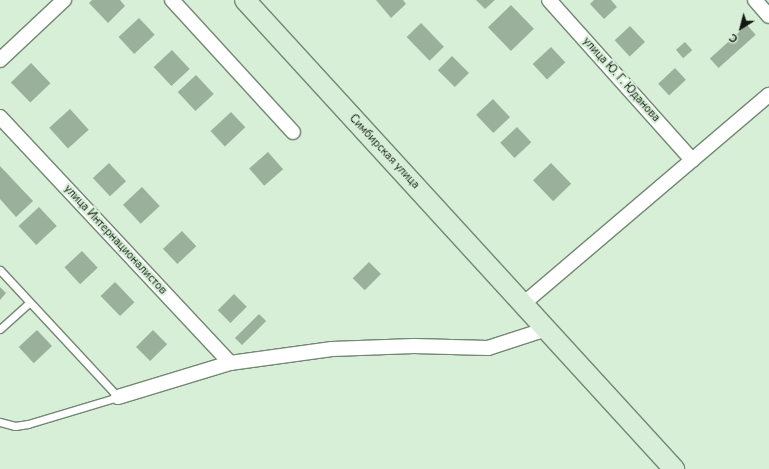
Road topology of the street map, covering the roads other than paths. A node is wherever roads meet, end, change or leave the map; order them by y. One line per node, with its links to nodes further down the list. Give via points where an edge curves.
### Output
1 (64, 0): 7 (street)
2 (172, 0): 10 (street)
3 (245, 0): 14 (main road, Симбирская улица)
4 (549, 0): 11 (street, улица Ю. Г. Юданова)
5 (755, 0): 6 (street)
6 (769, 16)
7 (0, 60)
8 (769, 95): 11 (street)
9 (0, 117): 17 (street, улица Интернационалистов)
10 (292, 132)
11 (692, 160): 14 (street)
12 (0, 270): 13 (lane)
13 (30, 302): 15 (lane); 18 (lane)
14 (523, 304): 16 (main road, Симбирская улица)
15 (0, 329)
16 (547, 329): 17 (street, via 488,348 414,346 332,349); 20 (main road, Симбирская улица)
17 (230, 363): 18 (street)
18 (118, 398): 19 (lane, via 28,424 16,426)
19 (0, 422)
20 (674, 469)

